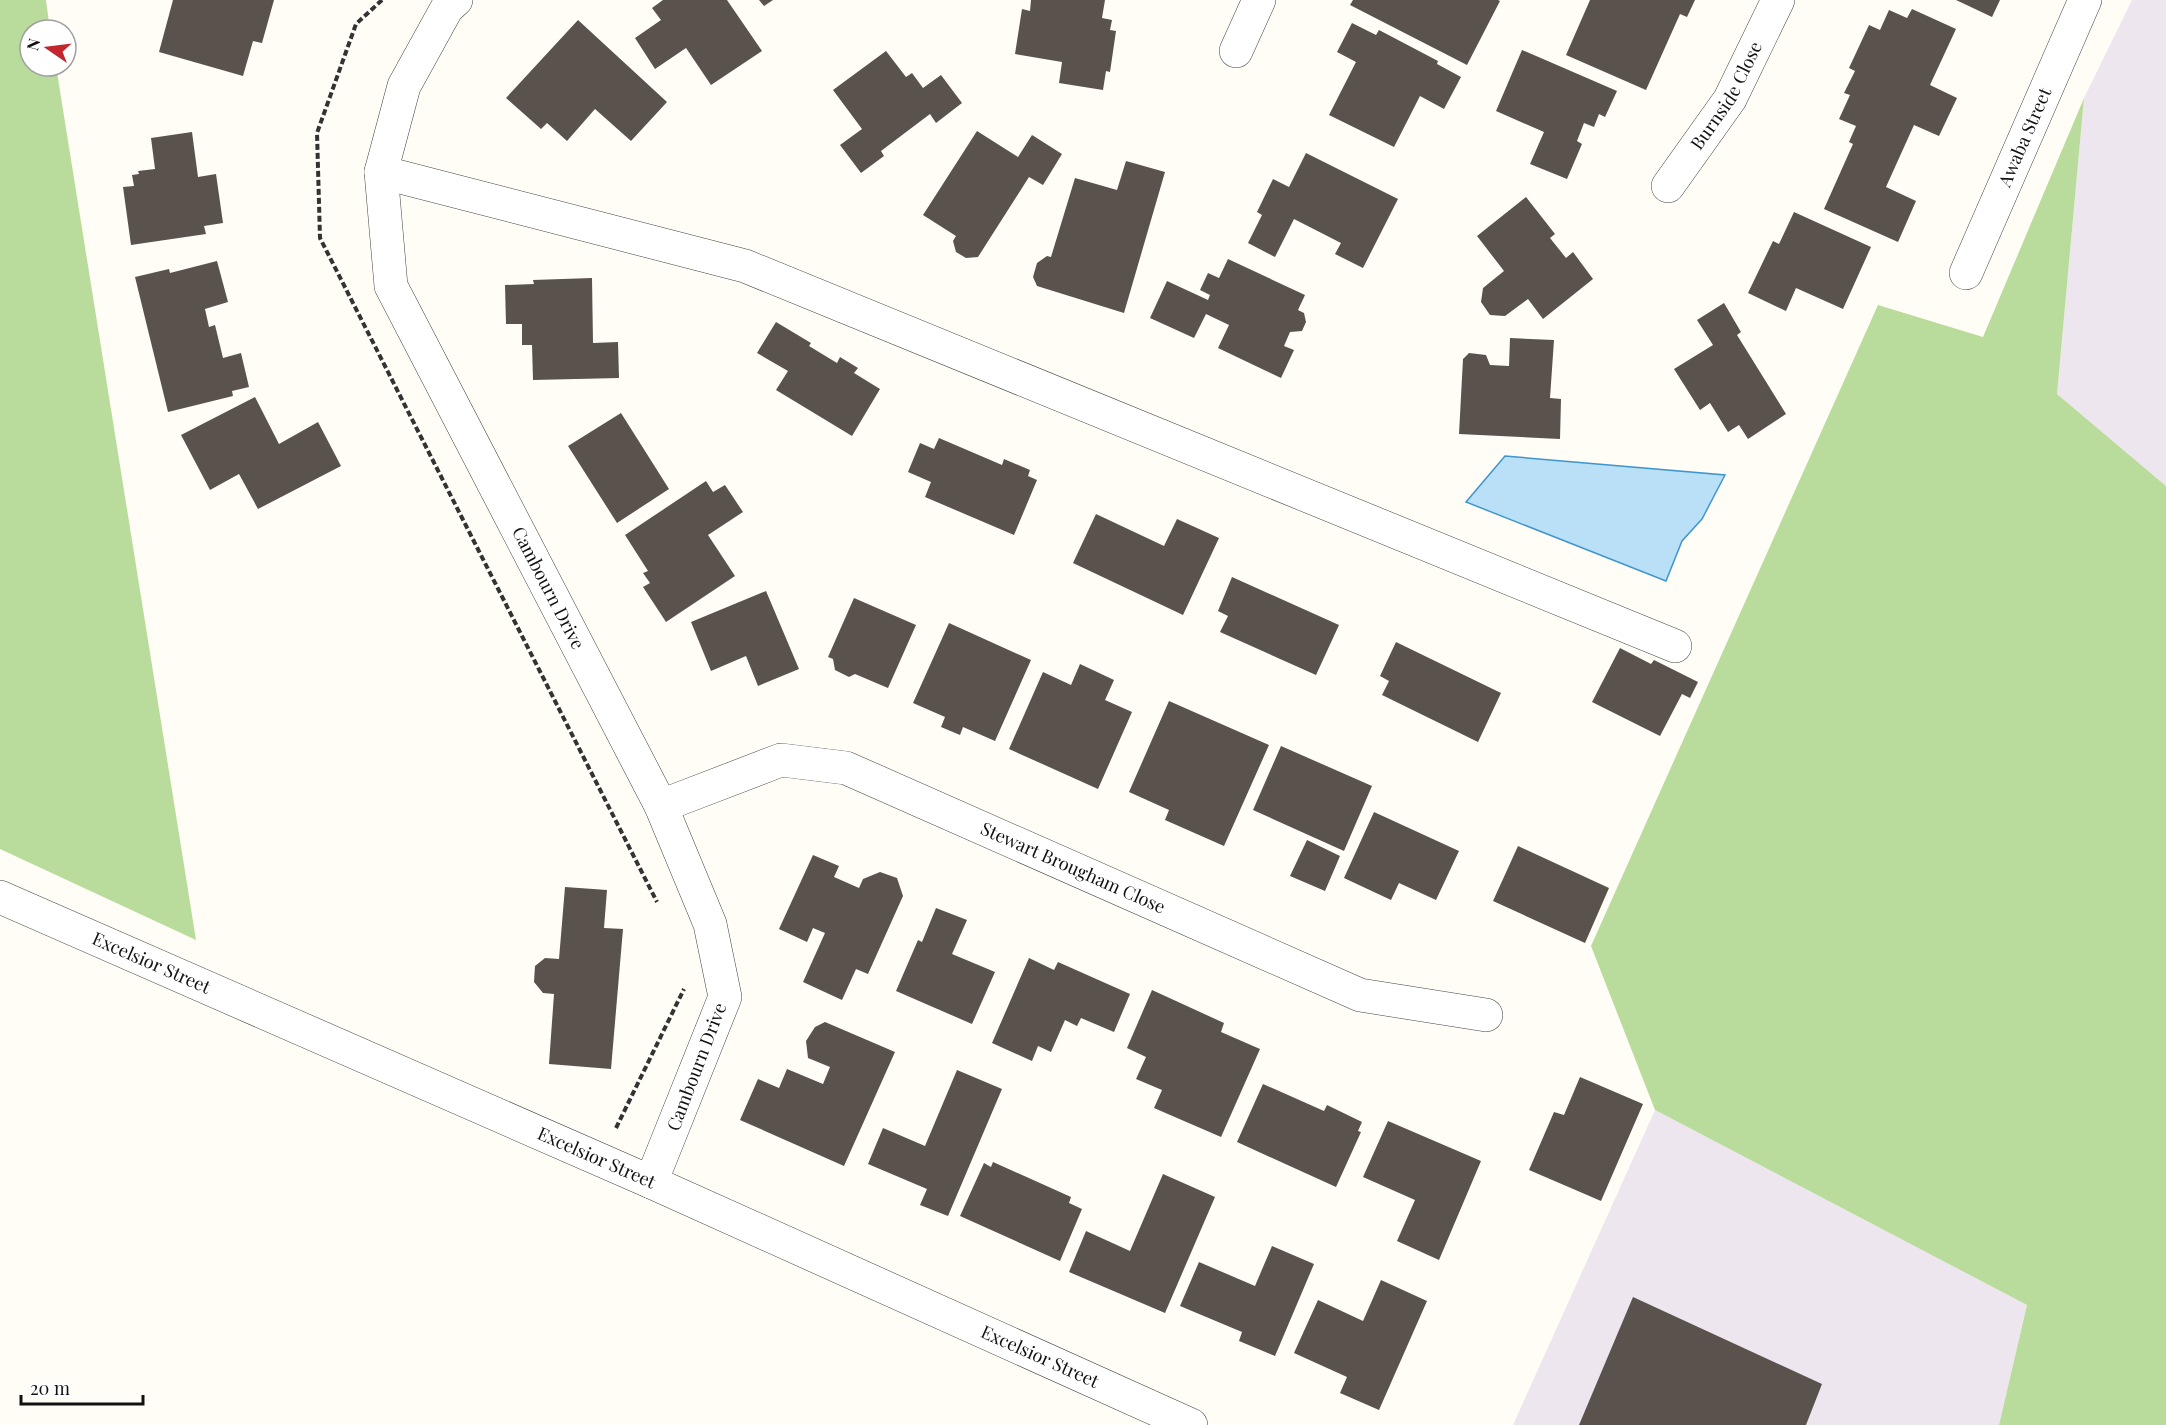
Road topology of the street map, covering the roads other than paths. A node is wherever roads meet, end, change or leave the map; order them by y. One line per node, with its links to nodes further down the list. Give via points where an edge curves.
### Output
1 (456, 0): 6 (street, Cambourn Drive, via 447,8 404,86)
2 (1259, 0): 5 (street)
3 (1778, 0): 7 (street, Burnside Close, via 1730,99)
4 (2085, 0): 8 (street, Awaba Street)
5 (1236, 51)
6 (381, 172): 9 (street, via 745,266); 10 (street, Cambourn Drive, via 391,286)
7 (1668, 186)
8 (1966, 273)
9 (1675, 646)
10 (661, 806): 12 (street, Stewart Brougham Close, via 781,760 846,768 1360,995); 13 (street, Cambourn Drive, via 710,924 725,997)
11 (0, 897): 13 (street, Excelsior Street)
12 (1486, 1016)
13 (651, 1182): 14 (street, Excelsior Street)
14 (1191, 1425)

